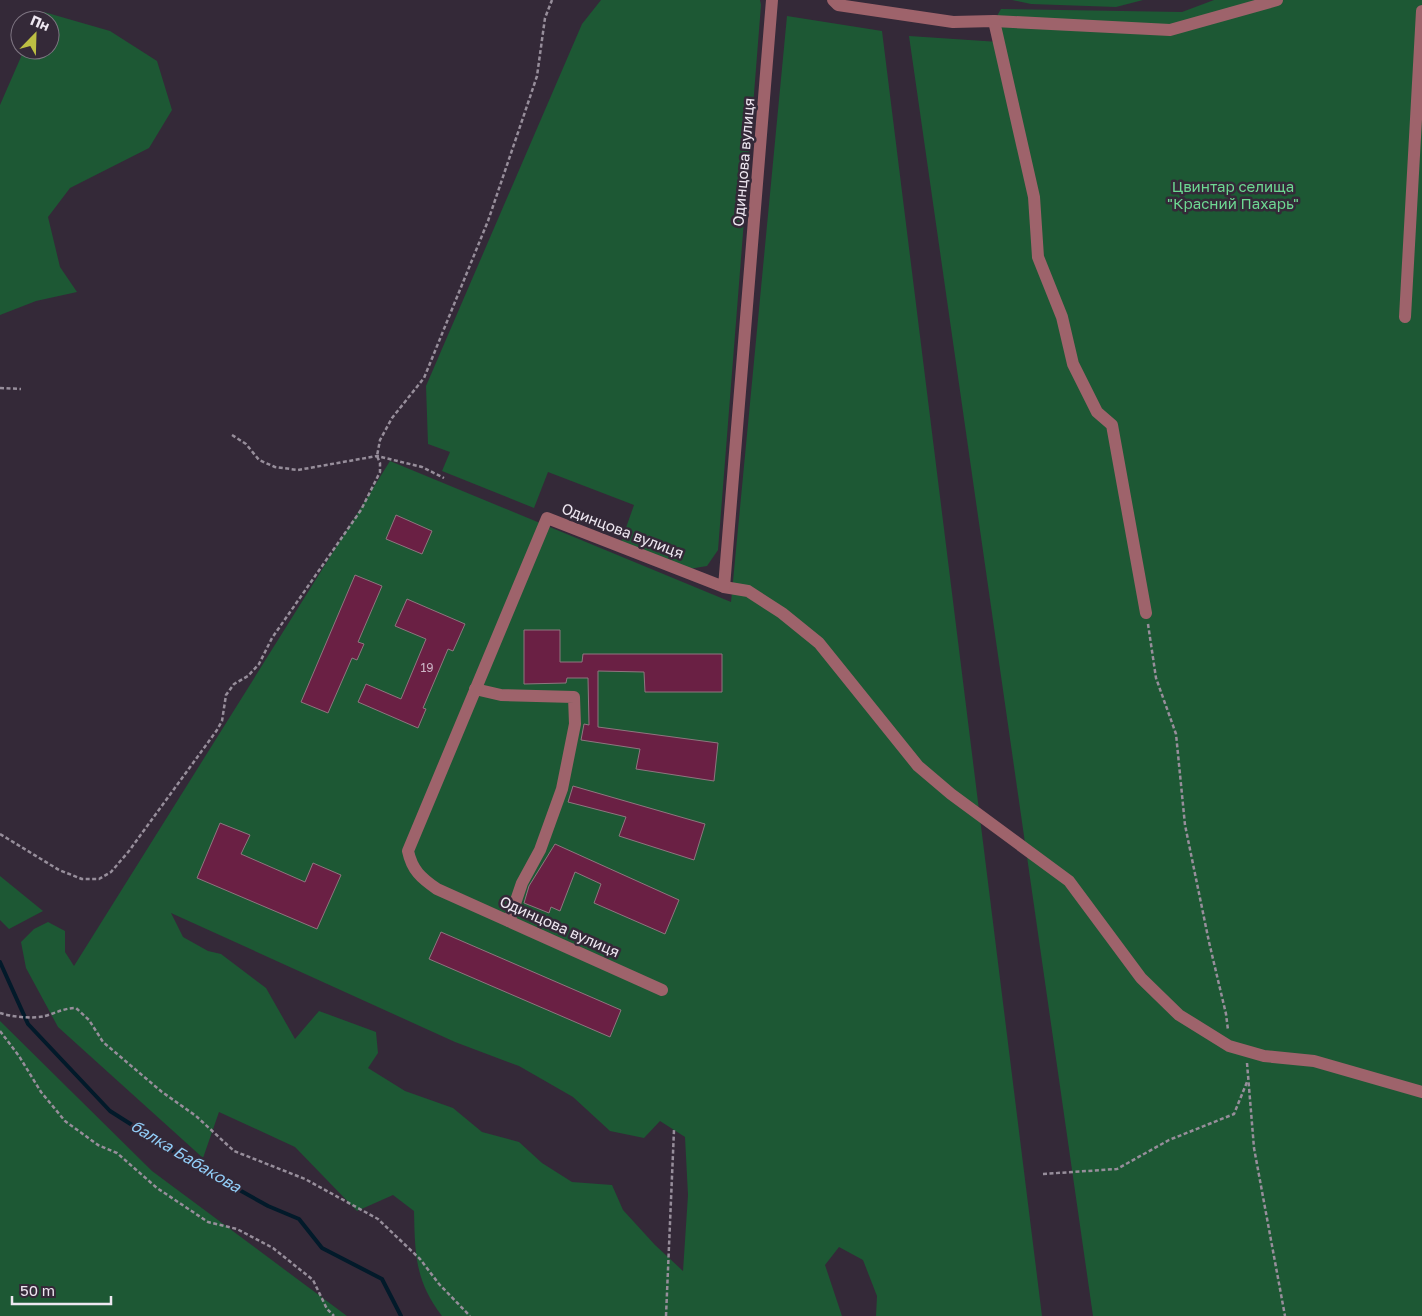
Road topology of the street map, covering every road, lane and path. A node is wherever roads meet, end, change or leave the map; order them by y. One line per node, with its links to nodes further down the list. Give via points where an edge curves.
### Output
1 (552, 0): 11 (path, via 545,18 537,76 488,220 424,378 392,418 380,440)
2 (772, 0): 13 (street, Одинцова вулиця)
3 (833, 0): 6 (street, via 838,5 953,22)
4 (1277, 0): 6 (street, via 1170,30)
5 (1422, 11): 7 (street)
6 (994, 21): 14 (street, via 1034,197 1038,257 1062,318 1073,364 1097,412 1112,426)
7 (1405, 317)
8 (0, 388): 9 (path)
9 (21, 389)
10 (232, 435): 11 (path, via 246,444 259,460 275,467 298,470)
11 (377, 456): 12 (path, via 422,467); 16 (path, via 380,472 361,510 272,638 259,664 234,684 226,695 222,721 217,730 111,872 99,879 82,879 59,870)
12 (444, 478)
13 (724, 587): 15 (street, Одинцова вулиця, via 547,518); 21 (street, via 748,591 819,643 918,766 1069,880 1141,978 1179,1014)
14 (1146, 613): 21 (path, via 1156,678 1176,734 1185,825 1226,1014)
15 (475, 689): 17 (street, Одинцова вулиця, via 408,851 410,865 429,884); 17 (street, via 501,695 574,697 575,724 562,789)
16 (0, 834)
17 (509, 921): 18 (street, Одинцова вулиця)
18 (662, 990)
19 (0, 1013): 28 (path, via 44,1016 65,1008 76,1008 89,1020 103,1042 196,1116 234,1151 305,1179 378,1219 420,1259)
20 (0, 1031): 27 (path, via 65,1122 98,1145 117,1153 157,1188 208,1222 237,1229 273,1248 313,1280 327,1309)
21 (1229, 1046): 22 (street)
22 (1247, 1051): 23 (path); 24 (street, via 1314,1061)
23 (1248, 1081): 26 (path, via 1234,1114 1169,1140 1117,1169); 30 (path, via 1254,1148)
24 (1422, 1092)
25 (674, 1130): 29 (path)
26 (1043, 1174)
27 (334, 1316)
28 (470, 1316)
29 (666, 1316)
30 (1285, 1316)

